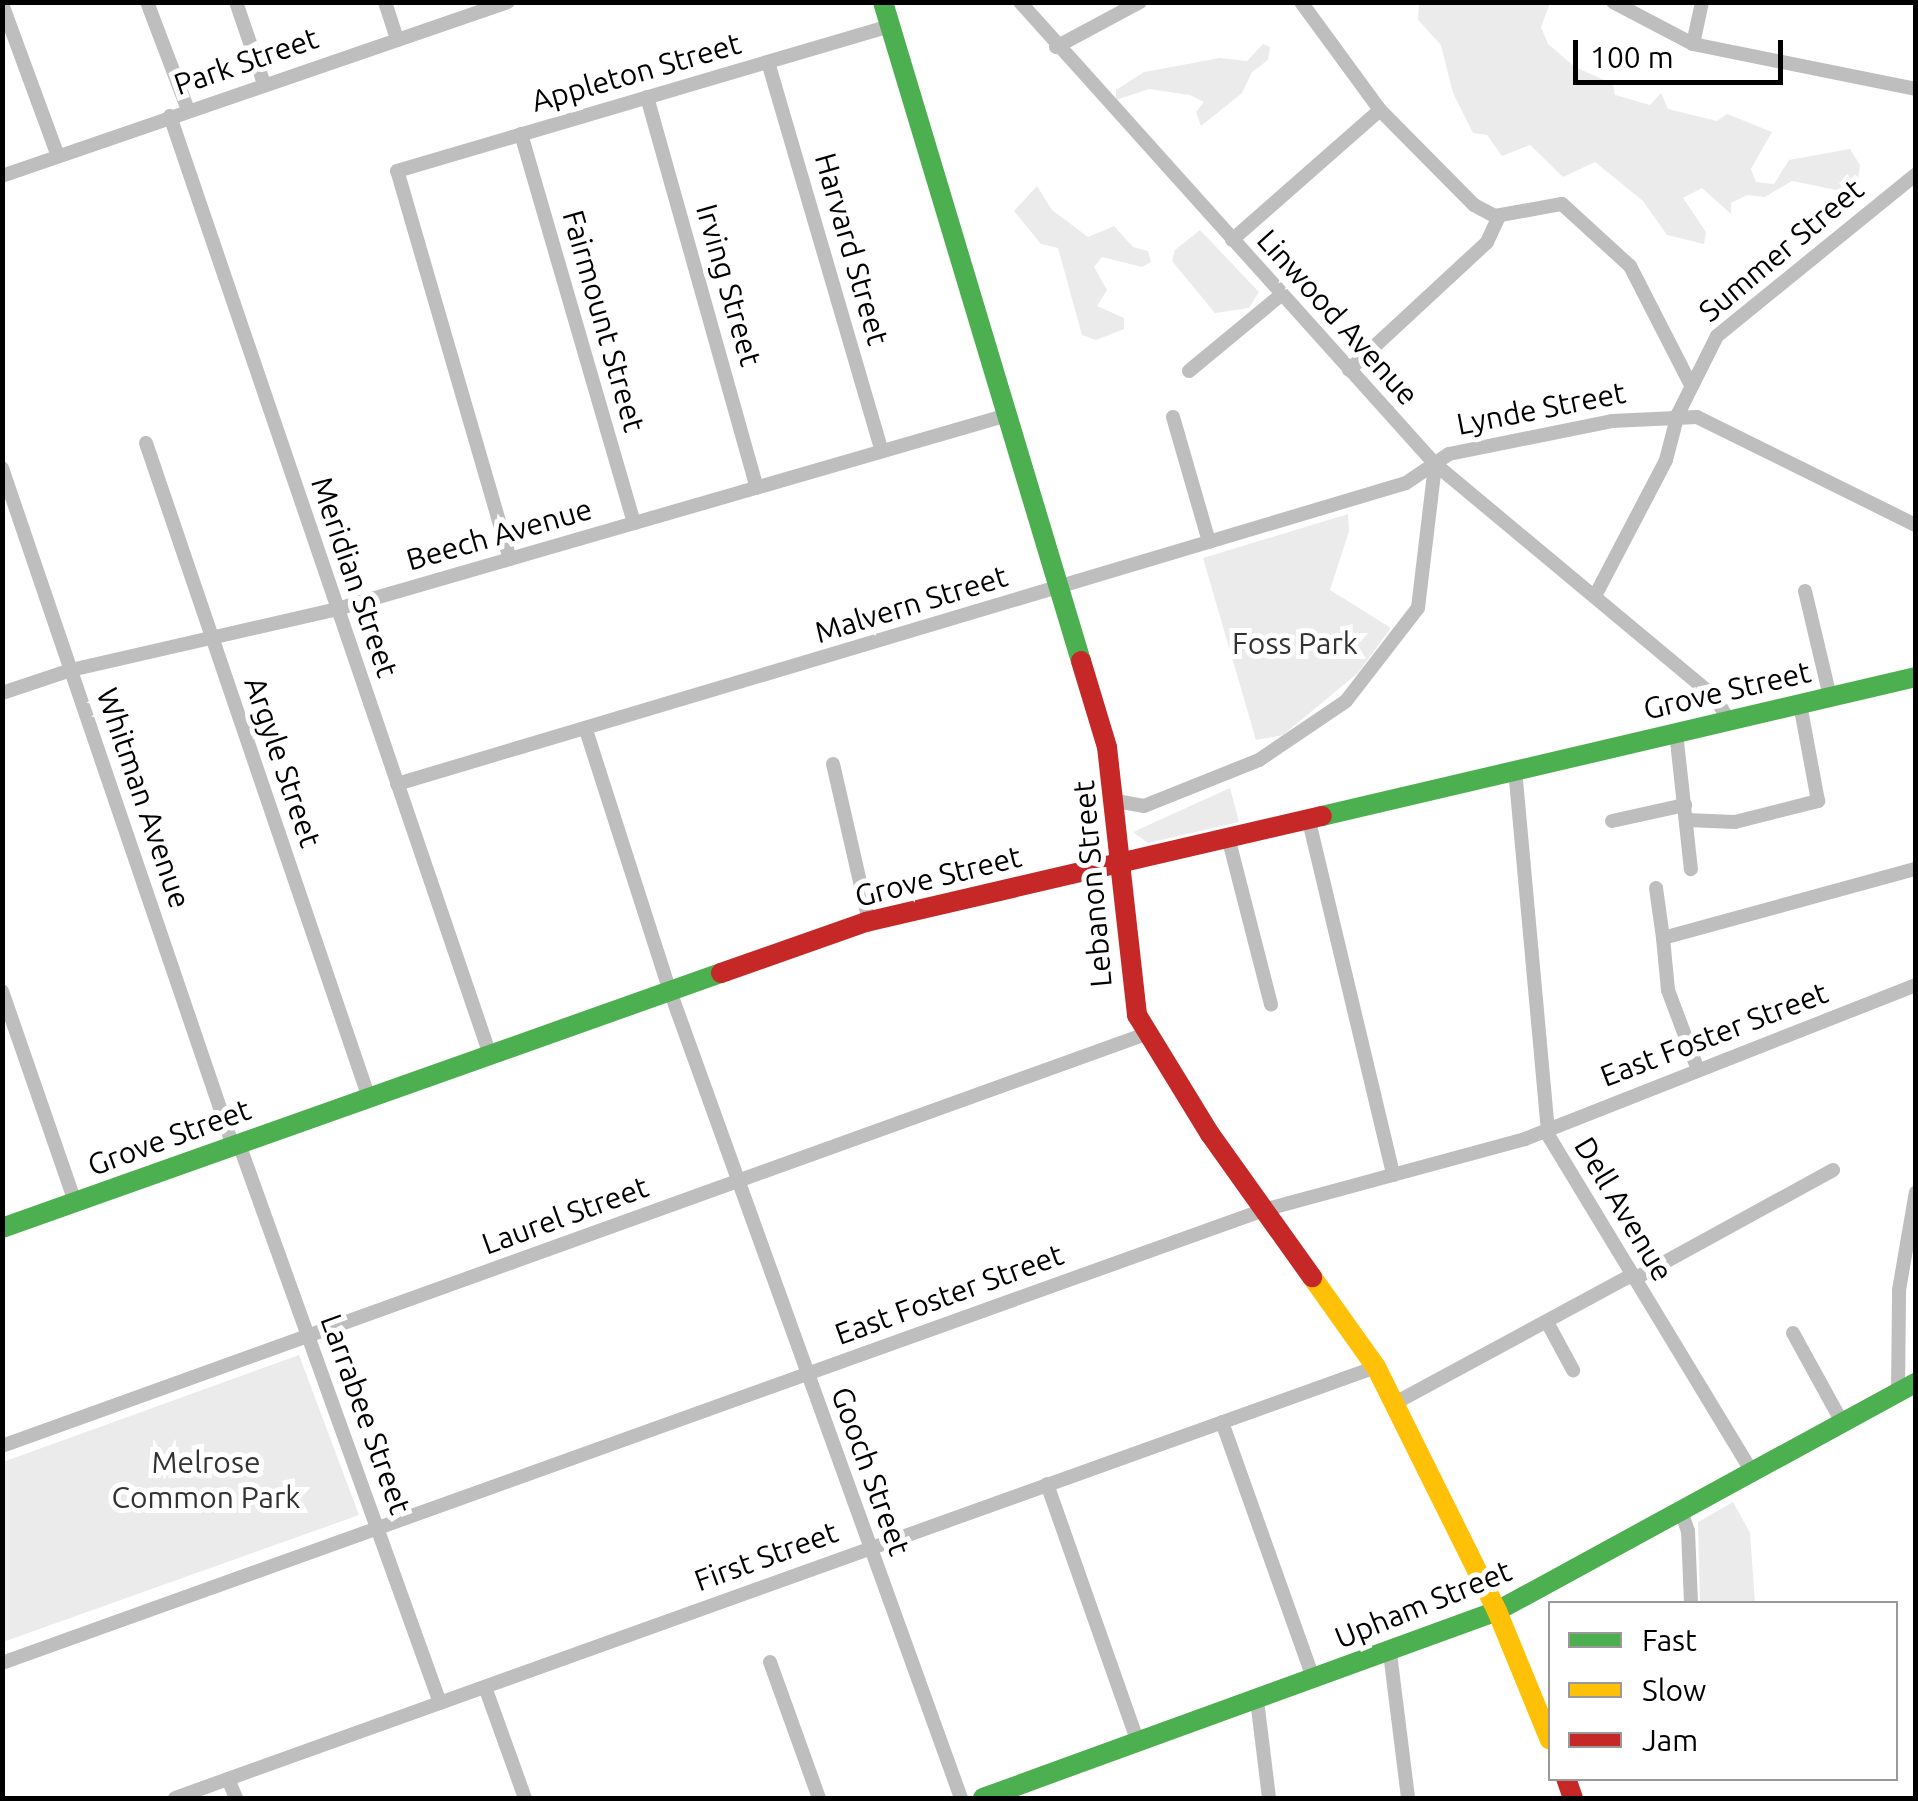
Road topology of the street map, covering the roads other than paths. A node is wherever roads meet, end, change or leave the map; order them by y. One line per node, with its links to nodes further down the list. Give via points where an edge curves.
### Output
1 (148, 2): 20 (street)
2 (236, 2): 17 (street)
3 (385, 2): 13 (street)
4 (508, 2): 13 (street, Park Street)
5 (884, 2): 12 (main road, Lebanon Street)
6 (1020, 2): 15 (street, Linwood Avenue)
7 (1140, 2): 15 (street)
8 (1301, 2): 21 (street)
9 (1613, 2): 14 (street)
10 (1702, 2): 14 (street)
11 (2, 4): 24 (street)
12 (890, 26): 16 (street, Appleton Street); 34 (main road, Lebanon Street)
13 (398, 40): 17 (street, Park Street)
14 (1693, 44): 18 (street)
15 (1056, 47): 28 (street, Linwood Avenue)
16 (768, 62): 19 (street, Appleton Street); 37 (street, Harvard Street)
17 (264, 84): 20 (street, Park Street)
18 (1916, 89)
19 (647, 97): 23 (street, Appleton Street); 40 (street, Irving Street)
20 (188, 110): 22 (street, Park Street)
21 (1380, 110): 27 (street, via 1474,205); 28 (street)
22 (170, 116): 24 (street, Park Street); 48 (street, Meridian Street)
23 (521, 134): 41 (street, Fairmount Street); 44 (street, Appleton Street, via 397,171)
24 (58, 156): 26 (street, Park Street)
25 (1916, 174): 32 (street, Summer Street, via 1730,323)
26 (2, 176)
27 (1499, 216): 30 (street, via 1488,242); 32 (street, via 1554,203 1568,208 1638,276)
28 (1232, 240): 29 (street, Linwood Avenue)
29 (1281, 295): 30 (street, Linwood Avenue); 31 (street)
30 (1349, 370): 38 (street, Linwood Avenue)
31 (1188, 371)
32 (1691, 384): 33 (street, Summer Street)
33 (1678, 414): 38 (street, Lynde Street, via 1456,452); 42 (street, Lynde Street, via 1697,417); 47 (street, Summer Street, via 1666,460)
34 (1008, 415): 37 (street, Beech Avenue); 45 (main road, Lebanon Street)
35 (1173, 417): 43 (street)
36 (146, 443): 49 (street, Argyle Street)
37 (882, 452): 40 (street, Beech Avenue)
38 (1435, 464): 43 (street, Malvern Street, via 1406,483); 47 (street, Linwood Avenue); 61 (street, Lynde Street, via 1418,608 1346,701 1255,762 1144,806)
39 (2, 468): 50 (street, Whitman Avenue)
40 (758, 488): 41 (street, Beech Avenue)
41 (634, 524): 44 (street, Beech Avenue)
42 (1916, 525)
43 (1209, 542): 45 (street, Malvern Street)
44 (510, 559): 48 (street, Beech Avenue)
45 (1060, 588): 56 (street, Malvern Street); 61 (main road, Lebanon Street)
46 (1805, 591): 53 (street)
47 (1595, 596): 55 (street, Linwood Avenue, via 1715,698)
48 (337, 609): 49 (street, Beech Avenue); 60 (street, Meridian Street)
49 (212, 638): 50 (street, Beech Avenue); 79 (street, Argyle Street)
50 (71, 670): 52 (street, Beech Avenue); 81 (street, Whitman Avenue)
51 (1916, 677): 53 (main road, Grove Street)
52 (2, 693)
53 (1830, 696): 54 (main road, Grove Street)
54 (1800, 704): 55 (main road, Grove Street); 62 (street, via 1818,800 1752,820)
55 (1729, 721): 57 (main road, Grove Street)
56 (586, 730): 60 (street, Malvern Street); 74 (street, Gooch Street)
57 (1676, 732): 59 (main road, Grove Street); 62 (street)
58 (834, 764): 70 (street)
59 (1515, 769): 63 (main road, Grove Street); 80 (street, Dell Avenue)
60 (397, 784): 77 (street, Meridian Street)
61 (1116, 801): 66 (main road, Lebanon Street)
62 (1685, 813): 64 (street); 67 (street)
63 (1308, 818): 65 (main road, Grove Street); 83 (street)
64 (1612, 821)
65 (1228, 837): 66 (main road, Grove Street); 75 (street)
66 (1121, 864): 70 (main road, Grove Street); 76 (main road, Lebanon Street, via 1130,987)
67 (1691, 869)
68 (1916, 869): 71 (street)
69 (1656, 888): 71 (street)
70 (870, 921): 74 (main road, Grove Street)
71 (1663, 938): 78 (street, via 1668,990)
72 (1916, 985): 78 (street, East Foster Street)
73 (2, 990): 86 (street)
74 (670, 991): 77 (main road, Grove Street); 84 (street, Gooch Street)
75 (1271, 1005)
76 (1146, 1034): 84 (street, Laurel Street); 87 (main road, Lebanon Street)
77 (490, 1055): 79 (main road, Grove Street)
78 (1698, 1070): 80 (street, East Foster Street)
79 (369, 1098): 81 (main road, Grove Street)
80 (1547, 1131): 83 (street, East Foster Street); 89 (street, Dell Avenue)
81 (236, 1145): 86 (main road, Grove Street); 92 (street, Larrabee Street)
82 (1833, 1170): 89 (street)
83 (1393, 1174): 87 (street, East Foster Street)
84 (738, 1182): 92 (street, Laurel Street); 95 (street, Gooch Street)
85 (1916, 1192): 96 (street, via 1899,1290)
86 (75, 1202): 88 (main road, Grove Street)
87 (1264, 1210): 93 (main road, Lebanon Street); 95 (street, East Foster Street)
88 (2, 1228)
89 (1633, 1277): 90 (street); 101 (street, Dell Avenue)
90 (1547, 1322): 94 (street); 97 (street)
91 (1793, 1333): 99 (street)
92 (308, 1336): 100 (street, Laurel Street); 104 (street, Larrabee Street)
93 (1376, 1367): 97 (main road, Lebanon Street); 98 (street, First Street)
94 (1572, 1370)
95 (808, 1374): 104 (street, East Foster Street); 105 (street, Gooch Street)
96 (1907, 1388): 99 (main road, Upham Street)
97 (1396, 1403): 107 (main road, Lebanon Street)
98 (1222, 1422): 102 (street, First Street); 111 (street)
99 (1842, 1422): 101 (main road, Upham Street)
100 (2, 1446)
101 (1752, 1472): 103 (main road, Upham Street)
102 (1047, 1484): 105 (street, First Street); 116 (street)
103 (1681, 1511): 106 (street); 107 (main road, Upham Street)
104 (378, 1528): 109 (street, East Foster Street); 114 (street, Larrabee Street)
105 (870, 1548): 112 (street, First Street); 123 (street, Gooch Street)
106 (1691, 1601)
107 (1498, 1611): 108 (main road, Upham Street); 115 (main road, Lebanon Street)
108 (1390, 1652): 111 (main road, Upham Street); 126 (street)
109 (2, 1662)
110 (770, 1662): 122 (street)
111 (1314, 1680): 113 (main road, Upham Street)
112 (486, 1687): 114 (street, First Street); 121 (street)
113 (1256, 1700): 116 (main road, Upham Street); 125 (street)
114 (440, 1704): 117 (street, First Street)
115 (1548, 1735)
116 (1138, 1742): 118 (main road, Upham Street)
117 (228, 1779): 119 (street, First Street); 120 (street)
118 (1029, 1791): 124 (main road, Upham Street)
119 (175, 1798)
120 (236, 1798)
121 (525, 1798)
122 (820, 1798)
123 (961, 1798)
124 (983, 1798)
125 (1269, 1798)
126 (1408, 1798)

